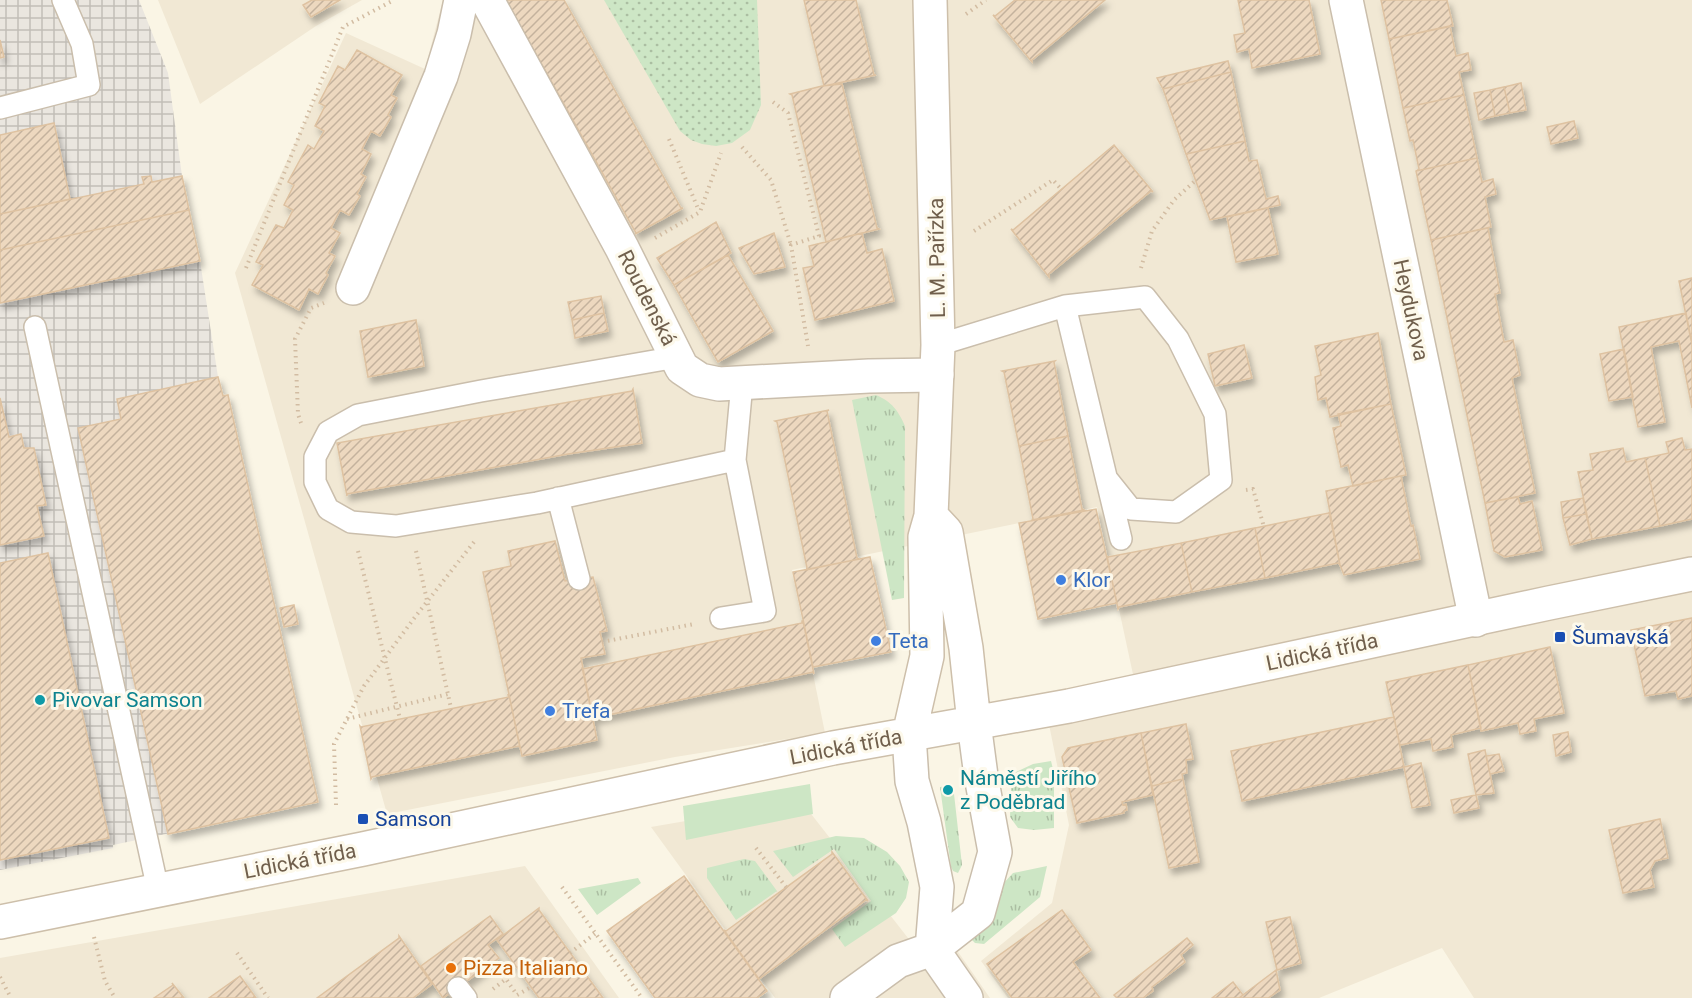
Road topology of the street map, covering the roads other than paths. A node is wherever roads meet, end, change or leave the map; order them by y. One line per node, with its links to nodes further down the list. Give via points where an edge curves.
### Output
1 (63, 0): 6 (lane, via 82,44 89,85)
2 (461, 0): 7 (street, via 441,76)
3 (488, 0): 10 (street, Roudenská)
4 (930, 0): 11 (street, L. M. Pařízka)
5 (1346, 0): 21 (street, Heydukova)
6 (0, 108)
7 (353, 288)
8 (1065, 306): 11 (lane); 14 (lane); 14 (lane, via 1144,297 1178,339 1215,414 1221,480 1176,512 1131,509)
9 (34, 327): 24 (lane)
10 (677, 357): 12 (street, Roudenská, via 682,368 700,380); 15 (lane, via 358,415 328,432 315,457 315,482 328,509 351,522 396,526)
11 (938, 360): 12 (street, Roudenská, via 869,376); 16 (street, L. M. Pařízka)
12 (742, 383): 13 (lane)
13 (735, 460): 15 (lane); 20 (lane, via 765,610)
14 (1107, 479): 17 (lane)
15 (558, 498): 19 (lane)
16 (931, 516): 22 (street, via 946,532); 23 (street, L. M. Pařízka, via 925,537 927,656)
17 (1121, 539)
18 (1692, 574): 21 (street, Lidická třída)
19 (579, 579)
20 (721, 618)
21 (1476, 620): 22 (street, Lidická třída)
22 (974, 723): 23 (street, Lidická třída); 26 (street, via 995,852 978,913)
23 (909, 735): 24 (street, Lidická třída); 26 (street, L. M. Pařízka, via 912,781 937,887)
24 (158, 890): 25 (street, Lidická třída)
25 (0, 922)
26 (932, 949): 27 (street, via 898,961); 28 (street)
27 (847, 998)
28 (966, 998)

